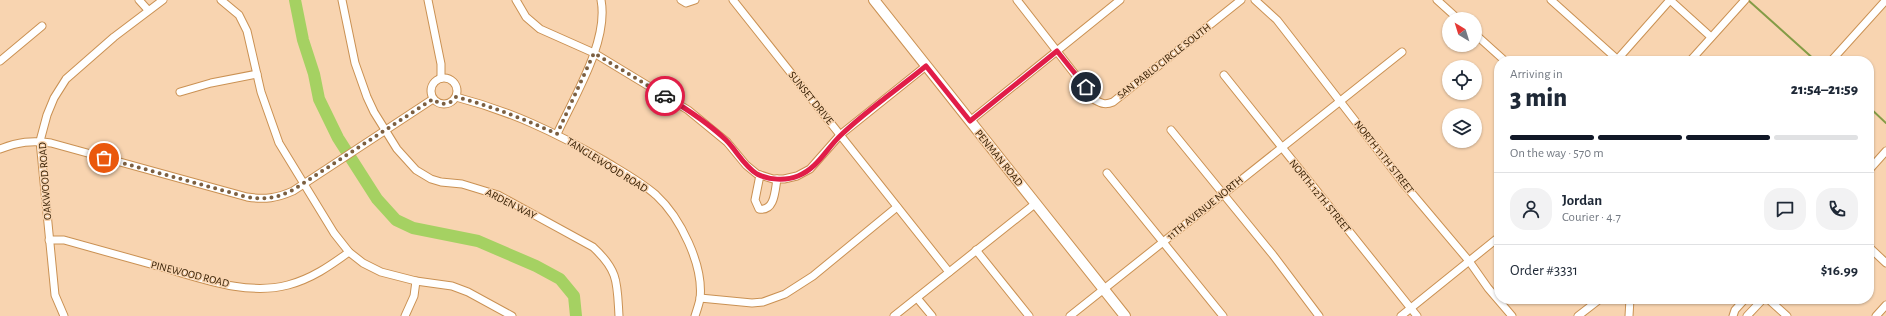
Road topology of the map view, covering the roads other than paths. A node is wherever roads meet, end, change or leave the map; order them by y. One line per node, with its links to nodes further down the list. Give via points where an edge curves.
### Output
1 (139, 0): 21 (street)
2 (163, 0): 21 (street, OAKWOOD ROAD)
3 (221, 0): 36 (street, via 235,10 243,21)
4 (342, 0): 45 (street, ARDEN WAY, via 360,82)
5 (428, 0): 38 (street, via 441,64)
6 (516, 0): 28 (street, via 526,17 540,29)
7 (601, 0): 28 (street, via 600,31)
8 (681, 0): 9 (street, via 686,4)
9 (695, 0)
10 (733, 0): 47 (street, SUNSET DRIVE)
11 (874, 0): 35 (street, PENMAN ROAD)
12 (1017, 0): 26 (street)
13 (1120, 0): 26 (street)
14 (1241, 0): 26 (street, SAN PABLO CIRCLE SOUTH, via 1108,104 1095,100)
15 (1255, 0): 42 (street, NORTH 11TH STREET, via 1277,20)
16 (1437, 0): 22 (street)
17 (1551, 0): 30 (street)
18 (1670, 0): 24 (street); 31 (street)
19 (1745, 0): 24 (street)
20 (1886, 0): 33 (street)
21 (148, 10): 48 (street, OAKWOOD ROAD, via 66,79 54,98)
22 (1450, 12)
23 (42, 26): 34 (street)
24 (1711, 37): 32 (street)
25 (1482, 40): 29 (street)
26 (1057, 51): 43 (street)
27 (1402, 52): 42 (street, 11TH AVENUE NORTH)
28 (594, 53): 46 (street); 54 (street, via 688,110 712,128 746,166)
29 (1499, 56)
30 (1613, 56)
31 (1621, 56)
32 (1694, 56)
33 (1836, 56)
34 (0, 62)
35 (926, 66): 43 (street, PENMAN ROAD); 47 (street)
36 (257, 74): 39 (street); 56 (street, via 275,133)
37 (1224, 75): 49 (street, NORTH 12TH STREET)
38 (441, 78): 40 (street, via 453,81 457,88); 41 (street, via 430,90)
39 (180, 92)
40 (456, 97): 41 (street, via 445,104); 46 (street, TANGLEWOOD ROAD, via 507,113)
41 (433, 99): 45 (street)
42 (1340, 101): 49 (street, 11TH AVENUE NORTH); 66 (street, NORTH 11TH STREET, via 1404,184)
43 (970, 121): 58 (street, PENMAN ROAD)
44 (1171, 130): 57 (street)
45 (385, 131): 56 (street); 85 (street, ARDEN WAY, via 406,159 424,175 441,182 462,184 498,195 593,247 607,259 617,280)
46 (557, 134): 72 (street, TANGLEWOOD ROAD, via 636,180 657,196 684,233 690,247 695,260)
47 (840, 135): 55 (street, via 810,169 797,176); 59 (street, SUNSET DRIVE)
48 (40, 141): 50 (street, via 17,143); 56 (street, via 258,199 280,197); 60 (street, OAKWOOD ROAD)
49 (1280, 147): 57 (street, 11TH AVENUE NORTH); 81 (street, NORTH 12TH STREET)
50 (0, 149)
51 (1886, 151): 52 (street)
52 (1874, 164)
53 (1107, 173): 62 (street)
54 (760, 175): 55 (street); 55 (street, via 755,200 759,209 772,205)
55 (777, 179)
56 (304, 184): 64 (street, via 334,233)
57 (1222, 195): 62 (street, 11TH AVENUE NORTH); 93 (street, via 1273,255)
58 (1036, 203): 63 (street); 70 (street, PENMAN ROAD)
59 (897, 207): 68 (street, SUNSET DRIVE); 72 (street, via 813,276 785,294 752,303)
60 (49, 240): 64 (street, PINEWOOD ROAD, via 64,240 217,282 259,288 275,288 302,281); 82 (street, OAKWOOD ROAD, via 55,295)
61 (1494, 241): 66 (street)
62 (1163, 242): 70 (street, 11TH AVENUE NORTH); 92 (street)
63 (976, 250): 68 (street); 89 (street)
64 (349, 252): 69 (street, via 374,269)
65 (1874, 252): 67 (street)
66 (1469, 261): 71 (street, NORTH 11TH STREET); 81 (street)
67 (1886, 263)
68 (949, 272): 73 (street)
69 (416, 281): 83 (street, via 414,296); 84 (street, via 452,286)
70 (1104, 289): 90 (street, 11TH AVENUE NORTH); 91 (street, PENMAN ROAD)
71 (1494, 295)
72 (700, 298): 86 (street, TANGLEWOOD ROAD)
73 (917, 298): 87 (street); 88 (street)
74 (1502, 304): 96 (street, NORTH 11TH STREET)
75 (1594, 304): 97 (street)
76 (1630, 304): 98 (street)
77 (1740, 304): 99 (street)
78 (1758, 304): 100 (street)
79 (1774, 304): 101 (street)
80 (1886, 305): 102 (street)
81 (1410, 308): 94 (street); 95 (street, NORTH 12TH STREET)
82 (64, 316)
83 (406, 316)
84 (512, 316)
85 (620, 316)
86 (695, 316)
87 (894, 316)
88 (932, 316)
89 (1029, 316)
90 (1070, 316)
91 (1125, 316)
92 (1223, 316)
93 (1319, 316)
94 (1401, 316)
95 (1416, 316)
96 (1512, 316)
97 (1578, 316)
98 (1629, 316)
99 (1733, 316)
100 (1747, 316)
101 (1787, 316)
102 (1876, 316)

